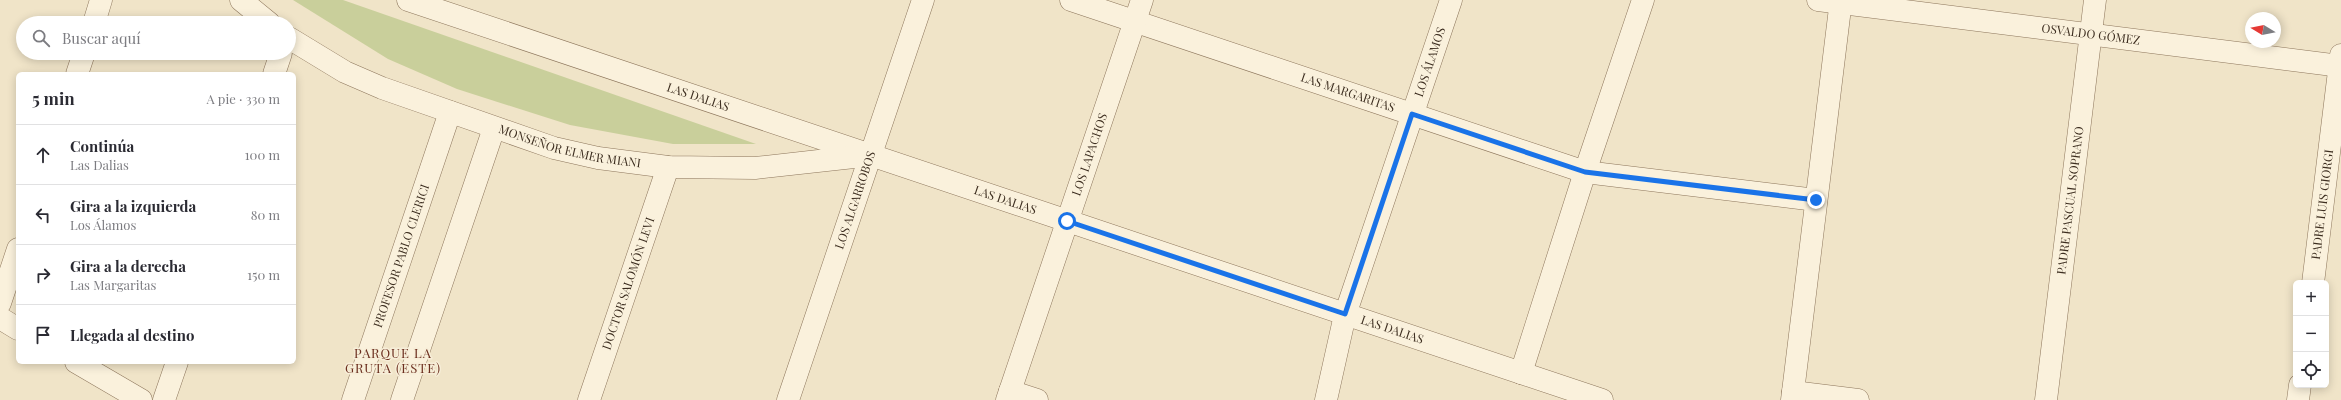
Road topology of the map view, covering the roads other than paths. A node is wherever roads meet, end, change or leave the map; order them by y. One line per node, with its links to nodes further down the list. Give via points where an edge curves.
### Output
1 (101, 0): 12 (street)
2 (241, 0): 13 (street)
3 (408, 0): 25 (street, LAS DALIAS)
4 (923, 0): 25 (street, LOS ALGARROBOS)
5 (1071, 0): 14 (street, LAS MARGARITAS)
6 (1142, 0): 14 (street, LOS LAPACHOS)
7 (1451, 0): 23 (street, LOS ÁLAMOS)
8 (1643, 0): 27 (street)
9 (1818, 0): 11 (street, OSVALDO GÓMEZ)
10 (2095, 0): 15 (street, PADRE PASCUAL SOPRANO)
11 (1841, 2): 15 (street, OSVALDO GÓMEZ); 28 (street)
12 (96, 16)
13 (260, 16)
14 (1134, 21): 23 (street, LAS MARGARITAS); 29 (street, LOS LAPACHOS)
15 (2090, 35): 19 (street, OSVALDO GÓMEZ); 52 (street, PADRE PASCUAL SOPRANO)
16 (296, 42): 22 (street, MONSEÑOR ELMER MIANI, via 345,72)
17 (82, 60): 20 (street)
18 (279, 60): 21 (street)
19 (2341, 62): 31 (street, PADRE LUIS GIORGI)
20 (78, 72)
21 (275, 72)
22 (450, 112): 24 (street, MONSEÑOR ELMER MIANI); 44 (street, PROFESOR PABLO CLERICI)
23 (1412, 114): 27 (street, LAS MARGARITAS); 33 (street, LOS ÁLAMOS)
24 (494, 128): 26 (street, MONSEÑOR ELMER MIANI, via 561,150 598,158); 45 (street)
25 (870, 155): 26 (street, MONSEÑOR ELMER MIANI, via 755,168); 29 (street, LAS DALIAS); 47 (street, LOS ALGARROBOS)
26 (668, 167): 46 (street, DOCTOR SALOMÓN LEVI)
27 (1585, 172): 28 (street, LAS MARGARITAS); 38 (street)
28 (1816, 200): 41 (street)
29 (1067, 221): 33 (street, LAS DALIAS); 40 (street, LOS LAPACHOS)
30 (16, 255): 32 (street)
31 (2313, 280)
32 (0, 303)
33 (1345, 314): 38 (street, LAS DALIAS); 49 (street, LOS ÁLAMOS)
34 (0, 318): 35 (street)
35 (16, 328)
36 (79, 364): 42 (street)
37 (176, 364): 43 (street)
38 (1521, 373): 50 (street, LAS DALIAS)
39 (2300, 388): 53 (street)
40 (1009, 395): 48 (street)
41 (1792, 396): 51 (street)
42 (142, 400)
43 (164, 400)
44 (353, 400)
45 (402, 400)
46 (589, 400)
47 (788, 400)
48 (1037, 400)
49 (1326, 400)
50 (1602, 400)
51 (1858, 400)
52 (2046, 400)
53 (2298, 400)

